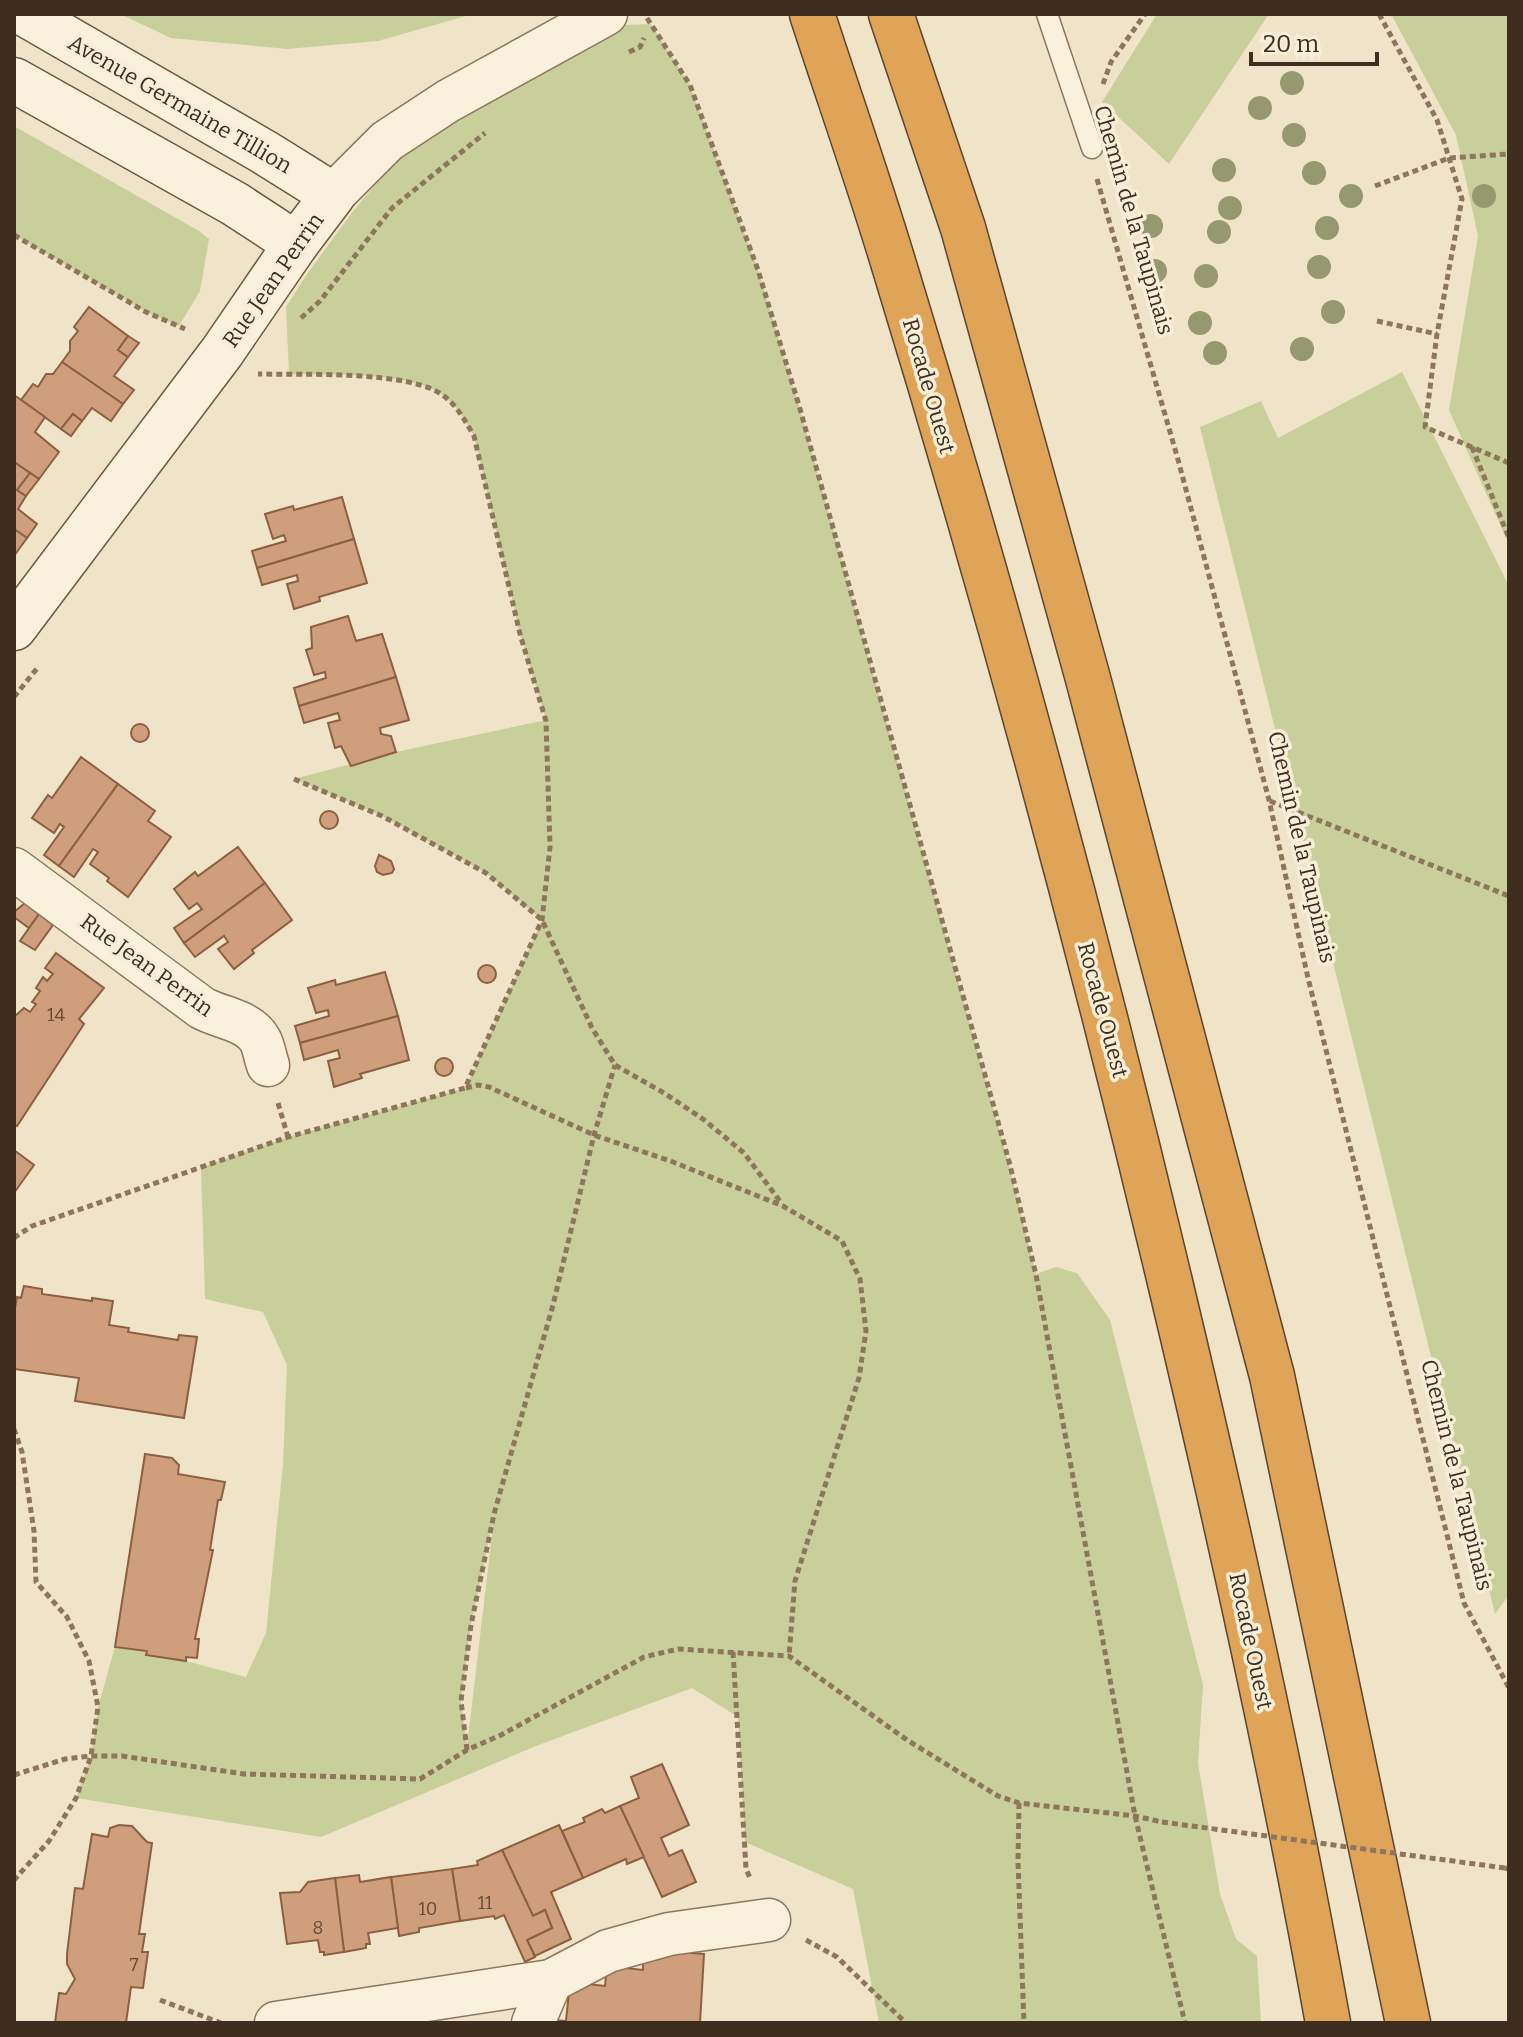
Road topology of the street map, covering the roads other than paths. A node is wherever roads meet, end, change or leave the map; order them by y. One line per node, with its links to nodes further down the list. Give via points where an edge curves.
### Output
1 (25, 14): 8 (street, Avenue Germaine Tillion)
2 (606, 14): 8 (street, Rue Jean Perrin, via 387,141)
3 (812, 14): 17 (highway, Rocade Ouest, via 915,335 1123,1084 1265,1702)
4 (891, 14): 18 (highway, via 967,243 1272,1376)
5 (1047, 14): 7 (lane, Chemin de la Taupinais)
6 (14, 80): 9 (street)
7 (1092, 148)
8 (333, 195): 9 (street, Rue Jean Perrin)
9 (296, 244): 10 (street, Rue Jean Perrin, via 222,352)
10 (14, 628)
11 (14, 869): 12 (street, Rue Jean Perrin, via 202,1008 249,1029 259,1039)
12 (268, 1065)
13 (769, 1920): 14 (street, via 669,1934 608,1951)
14 (551, 1981): 15 (street); 16 (street)
15 (276, 2023)
16 (533, 2023)
17 (1328, 2023)
18 (1408, 2023)

